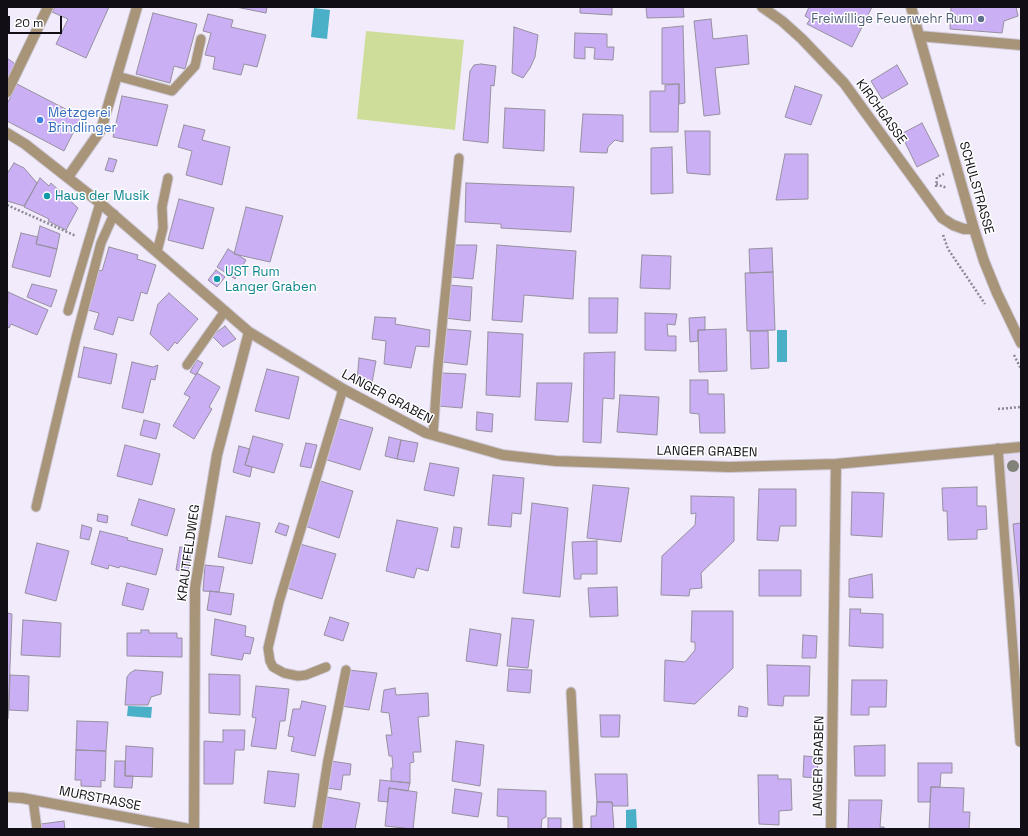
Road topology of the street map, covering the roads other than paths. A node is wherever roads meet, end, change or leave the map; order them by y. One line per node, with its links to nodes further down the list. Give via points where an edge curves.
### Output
1 (48, 7): 9 (street)
2 (137, 7): 8 (street)
3 (762, 7): 16 (street, KIRCHGASSE, via 802,39 844,83 942,218 964,229)
4 (911, 7): 5 (street, SCHULSTRASSE)
5 (919, 36): 7 (street); 16 (street, SCHULSTRASSE)
6 (201, 38): 8 (lane, via 195,66 172,91)
7 (1021, 46)
8 (117, 76): 12 (street, via 101,130)
9 (7, 92)
10 (7, 133): 12 (street, LANGER GRABEN)
11 (459, 158): 24 (lane)
12 (68, 177): 14 (street, LANGER GRABEN)
13 (168, 178): 17 (lane, via 163,196 163,228)
14 (100, 203): 15 (street, LANGER GRABEN); 18 (lane)
15 (114, 214): 17 (street, LANGER GRABEN); 28 (lane, via 101,243)
16 (974, 229): 21 (street, SCHULSTRASSE, via 994,286)
17 (157, 252): 19 (street, LANGER GRABEN)
18 (68, 311)
19 (225, 311): 20 (street, LANGER GRABEN); 22 (lane)
20 (250, 332): 23 (street, LANGER GRABEN); 37 (street, KRAUTFELDWEG, via 217,455 195,588)
21 (1021, 343)
22 (187, 365)
23 (344, 389): 24 (street, LANGER GRABEN, via 424,433); 29 (lane, via 279,602 268,648 270,661 284,673 306,675)
24 (433, 435): 27 (street, LANGER GRABEN, via 503,455 556,461 729,467)
25 (1021, 446): 26 (street, LANGER GRABEN)
26 (998, 448): 27 (street, LANGER GRABEN); 32 (lane)
27 (836, 464): 40 (street, LANGER GRABEN)
28 (36, 507)
29 (326, 667)
30 (346, 670): 38 (lane)
31 (572, 692): 39 (lane)
32 (1021, 742)
33 (7, 798): 34 (street, MURSTRASSE)
34 (33, 800): 35 (lane); 36 (street, MURSTRASSE)
35 (37, 829)
36 (189, 829)
37 (194, 829)
38 (317, 829)
39 (578, 829)
40 (831, 829)

